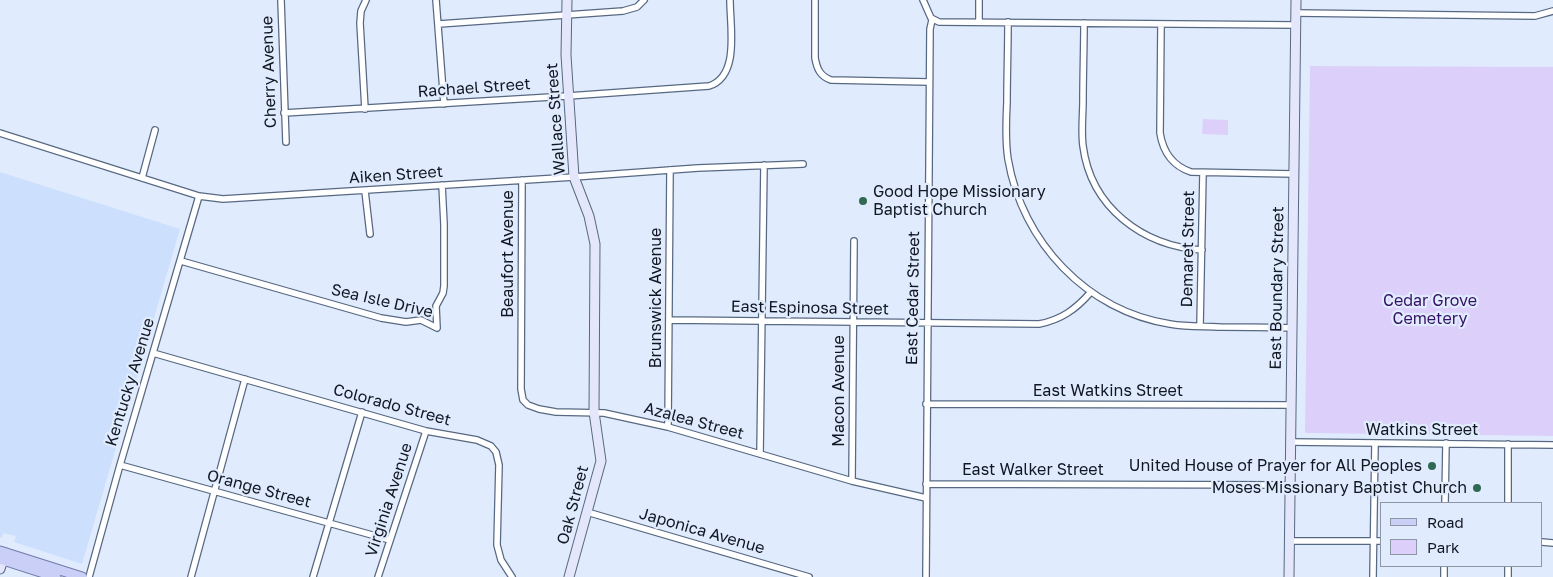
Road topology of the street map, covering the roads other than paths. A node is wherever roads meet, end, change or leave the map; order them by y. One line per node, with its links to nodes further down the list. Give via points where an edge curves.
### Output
1 (281, 0): 25 (street, Cherry Avenue)
2 (366, 0): 24 (street, via 360,23)
3 (436, 0): 18 (street)
4 (567, 0): 13 (street, Wallace Street)
5 (644, 0): 13 (street, via 637,7 623,11)
6 (730, 0): 22 (street, Rachael Street, via 730,59 727,71 716,83 704,87)
7 (815, 0): 21 (street, via 815,58 822,75 831,80)
8 (923, 0): 14 (street)
9 (979, 0): 15 (street)
10 (1296, 0): 12 (street, East Boundary Street)
11 (1553, 11): 12 (street, via 1535,16)
12 (1296, 13): 20 (street, East Boundary Street)
13 (567, 16): 18 (street); 22 (street, Wallace Street)
14 (932, 20): 15 (street); 21 (street, East Cedar Street)
15 (979, 22): 16 (street)
16 (1008, 22): 17 (street); 44 (street, via 1007,147 1014,184 1027,218 1042,244)
17 (1084, 23): 19 (street); 42 (street, via 1083,147 1098,188 1122,219 1142,234 1178,248)
18 (439, 24): 23 (street)
19 (1161, 24): 20 (street); 32 (street, via 1162,142 1168,156 1178,166)
20 (1296, 25): 33 (street, East Boundary Street)
21 (929, 82): 48 (street, East Cedar Street)
22 (568, 96): 23 (street, Rachael Street); 34 (street, Wallace Street)
23 (444, 104): 24 (street, Rachael Street)
24 (365, 109): 25 (street, Rachael Street)
25 (284, 113): 28 (street, Cherry Avenue)
26 (155, 130): 35 (street)
27 (0, 133): 35 (street, Aiken Street)
28 (286, 142)
29 (803, 164): 30 (street, Aiken Street)
30 (764, 165): 31 (street, Aiken Street); 46 (street)
31 (670, 170): 34 (street, Aiken Street); 45 (street, Brunswick Avenue)
32 (1203, 173): 33 (street); 42 (street, Demaret Street)
33 (1294, 174): 50 (street, East Boundary Street)
34 (574, 177): 36 (street, Aiken Street); 57 (street, Wallace Street, via 589,216 595,244)
35 (142, 178): 39 (street, Aiken Street)
36 (522, 180): 37 (street, Aiken Street); 51 (street, Beaufort Avenue)
37 (442, 185): 38 (street, Aiken Street); 43 (street, Sea Isle Drive, via 444,286 436,306 437,328 421,320 406,322 381,318)
38 (365, 190): 39 (street, Aiken Street, via 230,199); 40 (street)
39 (199, 196): 43 (street, Kentucky Avenue)
40 (370, 234)
41 (854, 241): 47 (street, Macon Avenue)
42 (1202, 250): 49 (street, Demaret Street)
43 (181, 261): 52 (street, Kentucky Avenue)
44 (1090, 293): 48 (street, East Espinosa Street, via 1065,316 1039,324); 49 (street, via 1151,320)
45 (670, 320): 46 (street, East Espinosa Street); 58 (street, Brunswick Avenue)
46 (762, 321): 47 (street, East Espinosa Street); 65 (street)
47 (853, 322): 48 (street, East Espinosa Street); 67 (street, Macon Avenue)
48 (926, 323): 54 (street, East Cedar Street)
49 (1200, 326): 50 (street)
50 (1292, 328): 55 (street, East Boundary Street)
51 (521, 329): 57 (street, Azalea Street, via 523,400 545,411)
52 (153, 353): 53 (street, Colorado Street); 66 (street, Kentucky Avenue)
53 (245, 379): 56 (street, Colorado Street); 70 (street)
54 (926, 404): 55 (street, East Watkins Street); 68 (street, East Cedar Street)
55 (1291, 405): 60 (street, East Boundary Street)
56 (362, 412): 59 (street, Colorado Street); 75 (street)
57 (594, 412): 58 (street, Azalea Street); 74 (street, Oak Street, via 601,460)
58 (668, 427): 65 (street, Azalea Street)
59 (426, 431): 76 (street, Virginia Avenue); 87 (street, Colorado Street, via 477,440 496,452 499,470 497,545 501,560)
60 (1291, 442): 61 (street, Watkins Street); 69 (street, East Boundary Street)
61 (1375, 443): 62 (street, Watkins Street); 77 (street)
62 (1446, 443): 63 (street, Watkins Street); 72 (street)
63 (1508, 444): 64 (street, Watkins Street); 73 (street)
64 (1553, 445)
65 (760, 454): 67 (street, Azalea Street)
66 (120, 465): 70 (street, Orange Street); 83 (street, Kentucky Avenue)
67 (852, 481): 71 (street, Azalea Street)
68 (926, 484): 69 (street, East Walker Street); 71 (street, East Cedar Street)
69 (1290, 485): 78 (street, East Boundary Street)
70 (215, 490): 75 (street, Orange Street); 84 (street)
71 (926, 498): 90 (street, East Cedar Street)
72 (1445, 502)
73 (1508, 502)
74 (587, 512): 88 (street, Oak Street); 89 (street, Japonica Avenue)
75 (329, 522): 76 (street, Orange Street); 85 (street)
76 (390, 540): 86 (street, Virginia Avenue)
77 (1374, 540): 78 (street); 79 (street); 92 (street)
78 (1290, 541): 91 (street, East Boundary Street)
79 (1380, 541)
80 (2, 558): 81 (main road); 82 (main road)
81 (56, 577)
82 (82, 577)
83 (89, 577)
84 (192, 577)
85 (314, 577)
86 (378, 577)
87 (512, 577)
88 (569, 577)
89 (809, 577)
90 (926, 577)
91 (1289, 577)
92 (1373, 577)

